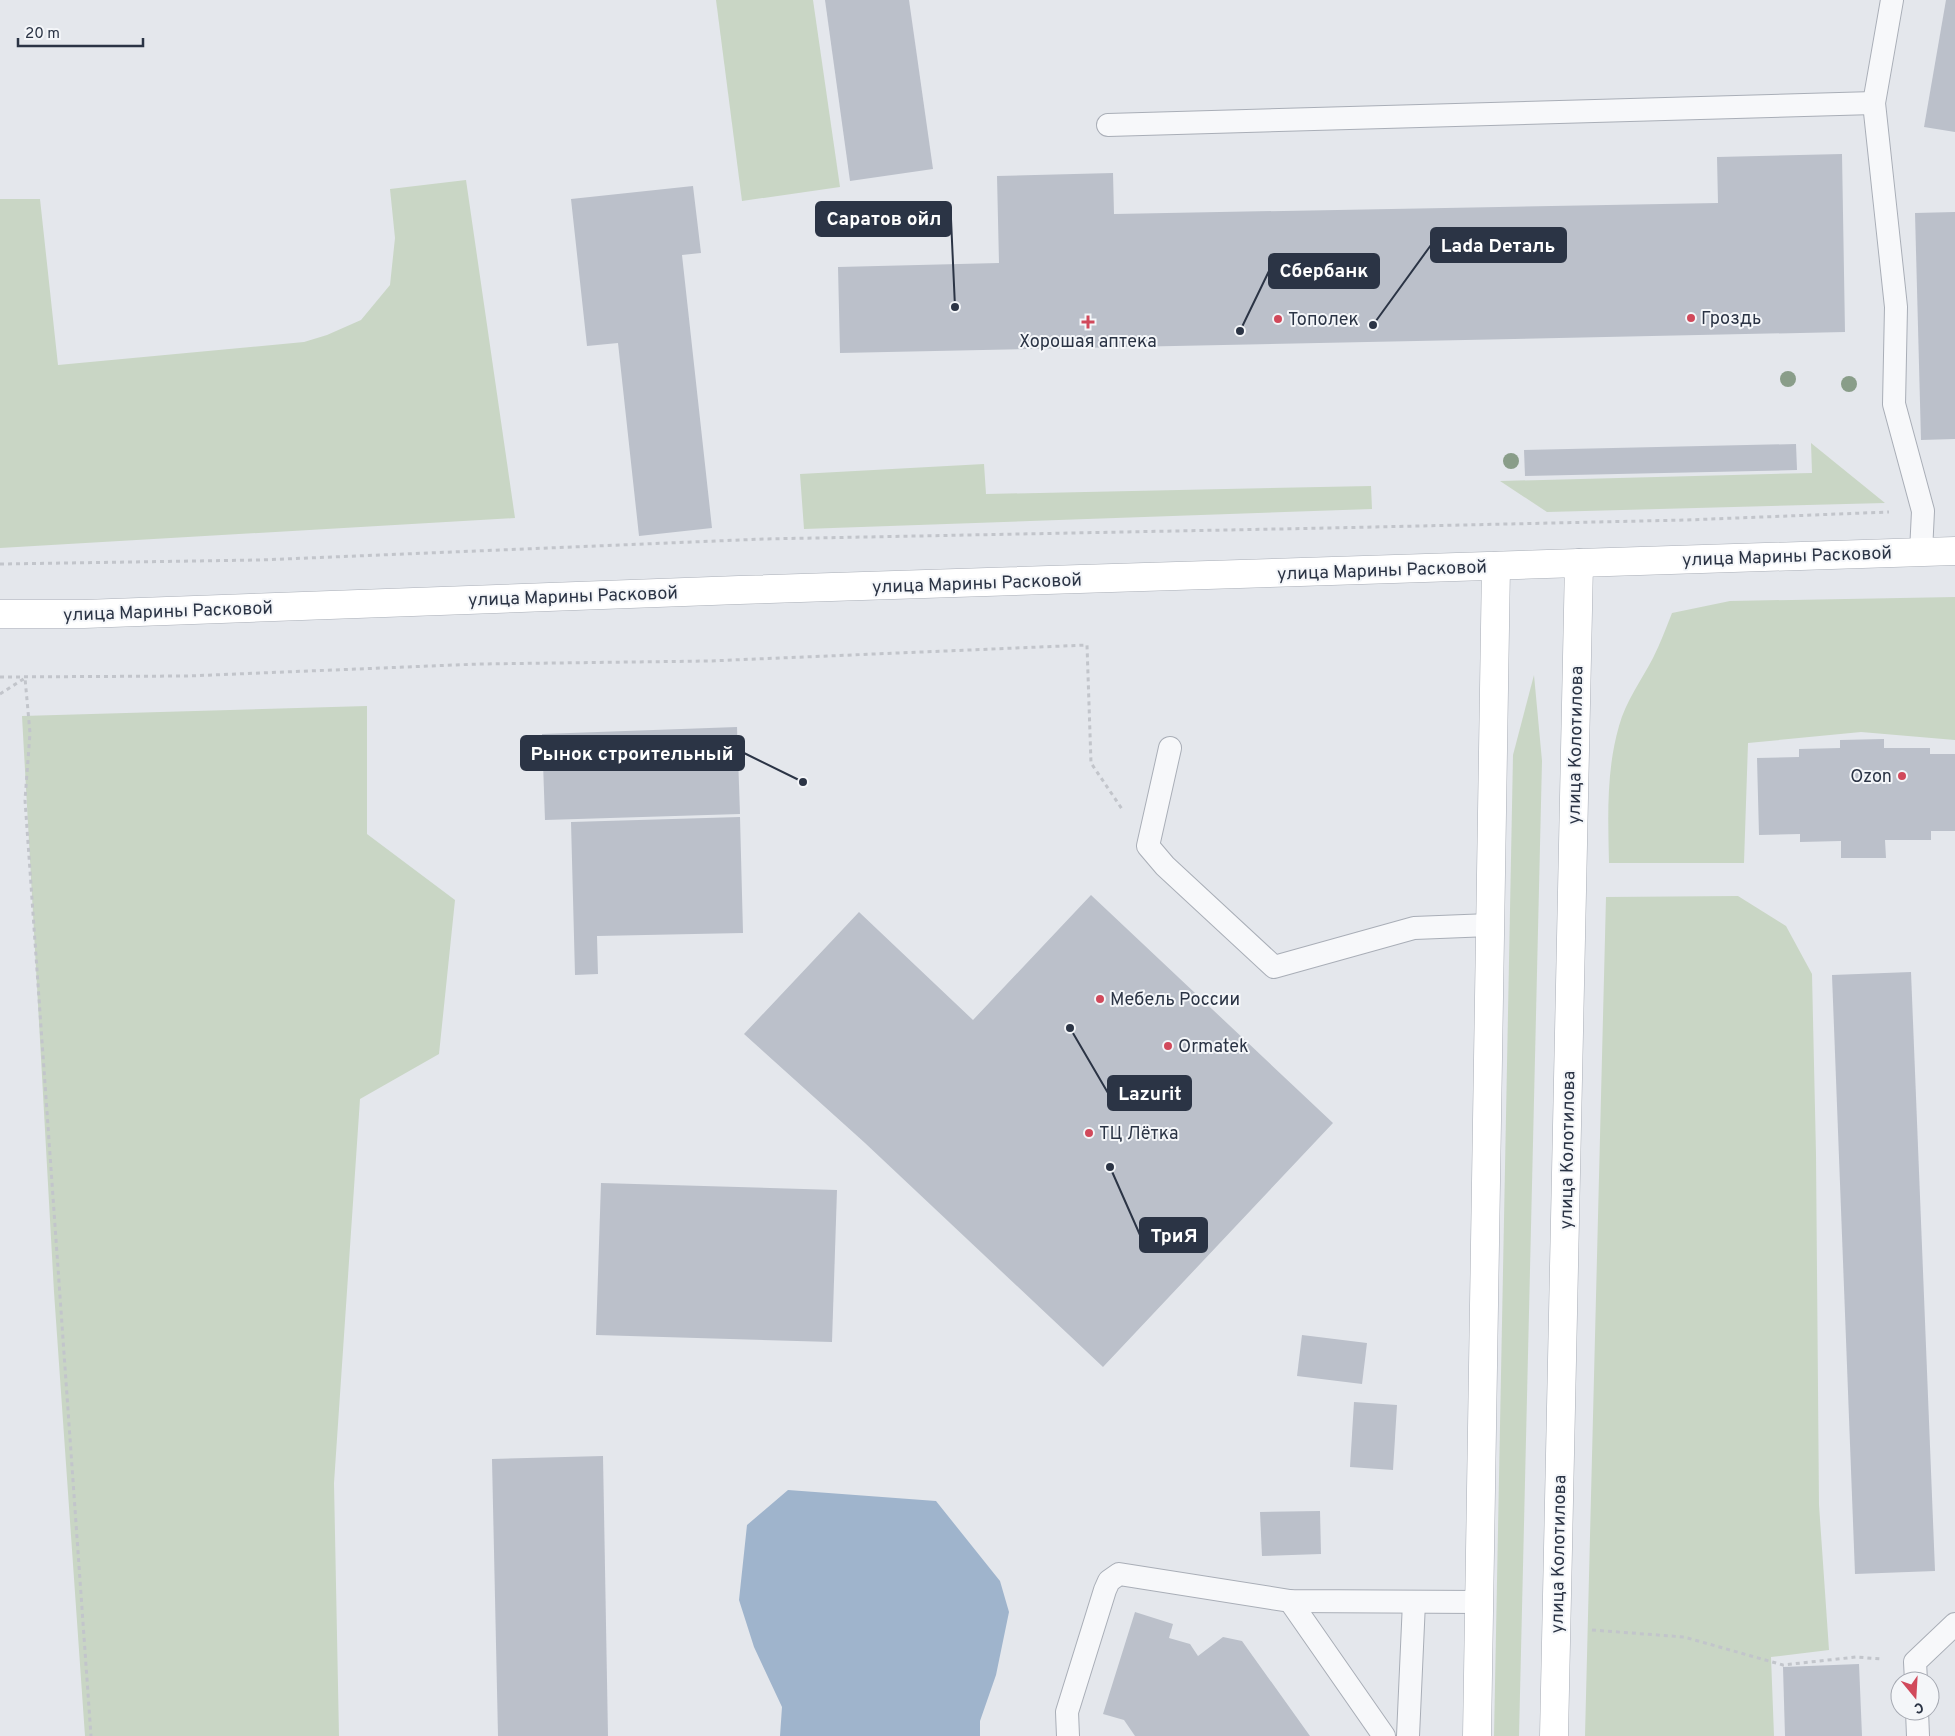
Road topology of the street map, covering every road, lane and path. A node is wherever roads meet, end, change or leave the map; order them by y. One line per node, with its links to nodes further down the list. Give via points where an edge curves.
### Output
1 (1892, 0): 2 (lane)
2 (1874, 103): 3 (lane); 4 (lane, via 1896,308 1894,404)
3 (1108, 125)
4 (1923, 511): 6 (lane); 8 (path, via 1508,524 763,539 260,560)
5 (1955, 551): 6 (main road, улица Марины Расковой)
6 (1921, 552): 7 (main road, улица Марины Расковой)
7 (1579, 563): 9 (main road, улица Марины Расковой); 30 (main road, улица Колотилова)
8 (0, 564)
9 (1496, 566): 10 (main road, улица Марины Расковой, via 84,614); 16 (main road)
10 (0, 614)
11 (0, 676): 12 (path)
12 (25, 678): 13 (path); 15 (path, via 187,676 479,664 709,661 1087,645 1091,763); 25 (path, via 30,733 26,800)
13 (0, 694)
14 (1170, 748): 15 (lane)
15 (1148, 846): 16 (lane, via 1165,866 1274,967 1414,928)
16 (1490, 925): 19 (main road)
17 (1290, 1601): 18 (lane); 26 (lane, via 1119,1574 1109,1581 1105,1590 1066,1712); 27 (lane)
18 (1414, 1602): 19 (lane); 28 (lane)
19 (1479, 1602): 29 (main road)
20 (1955, 1624): 23 (lane)
21 (1588, 1630): 22 (path, via 1684,1637 1784,1665 1856,1657)
22 (1911, 1671)
23 (1916, 1671)
24 (1917, 1721): 31 (lane)
25 (91, 1736)
26 (1068, 1736)
27 (1384, 1736)
28 (1408, 1736)
29 (1477, 1736)
30 (1554, 1736)
31 (1918, 1736)

